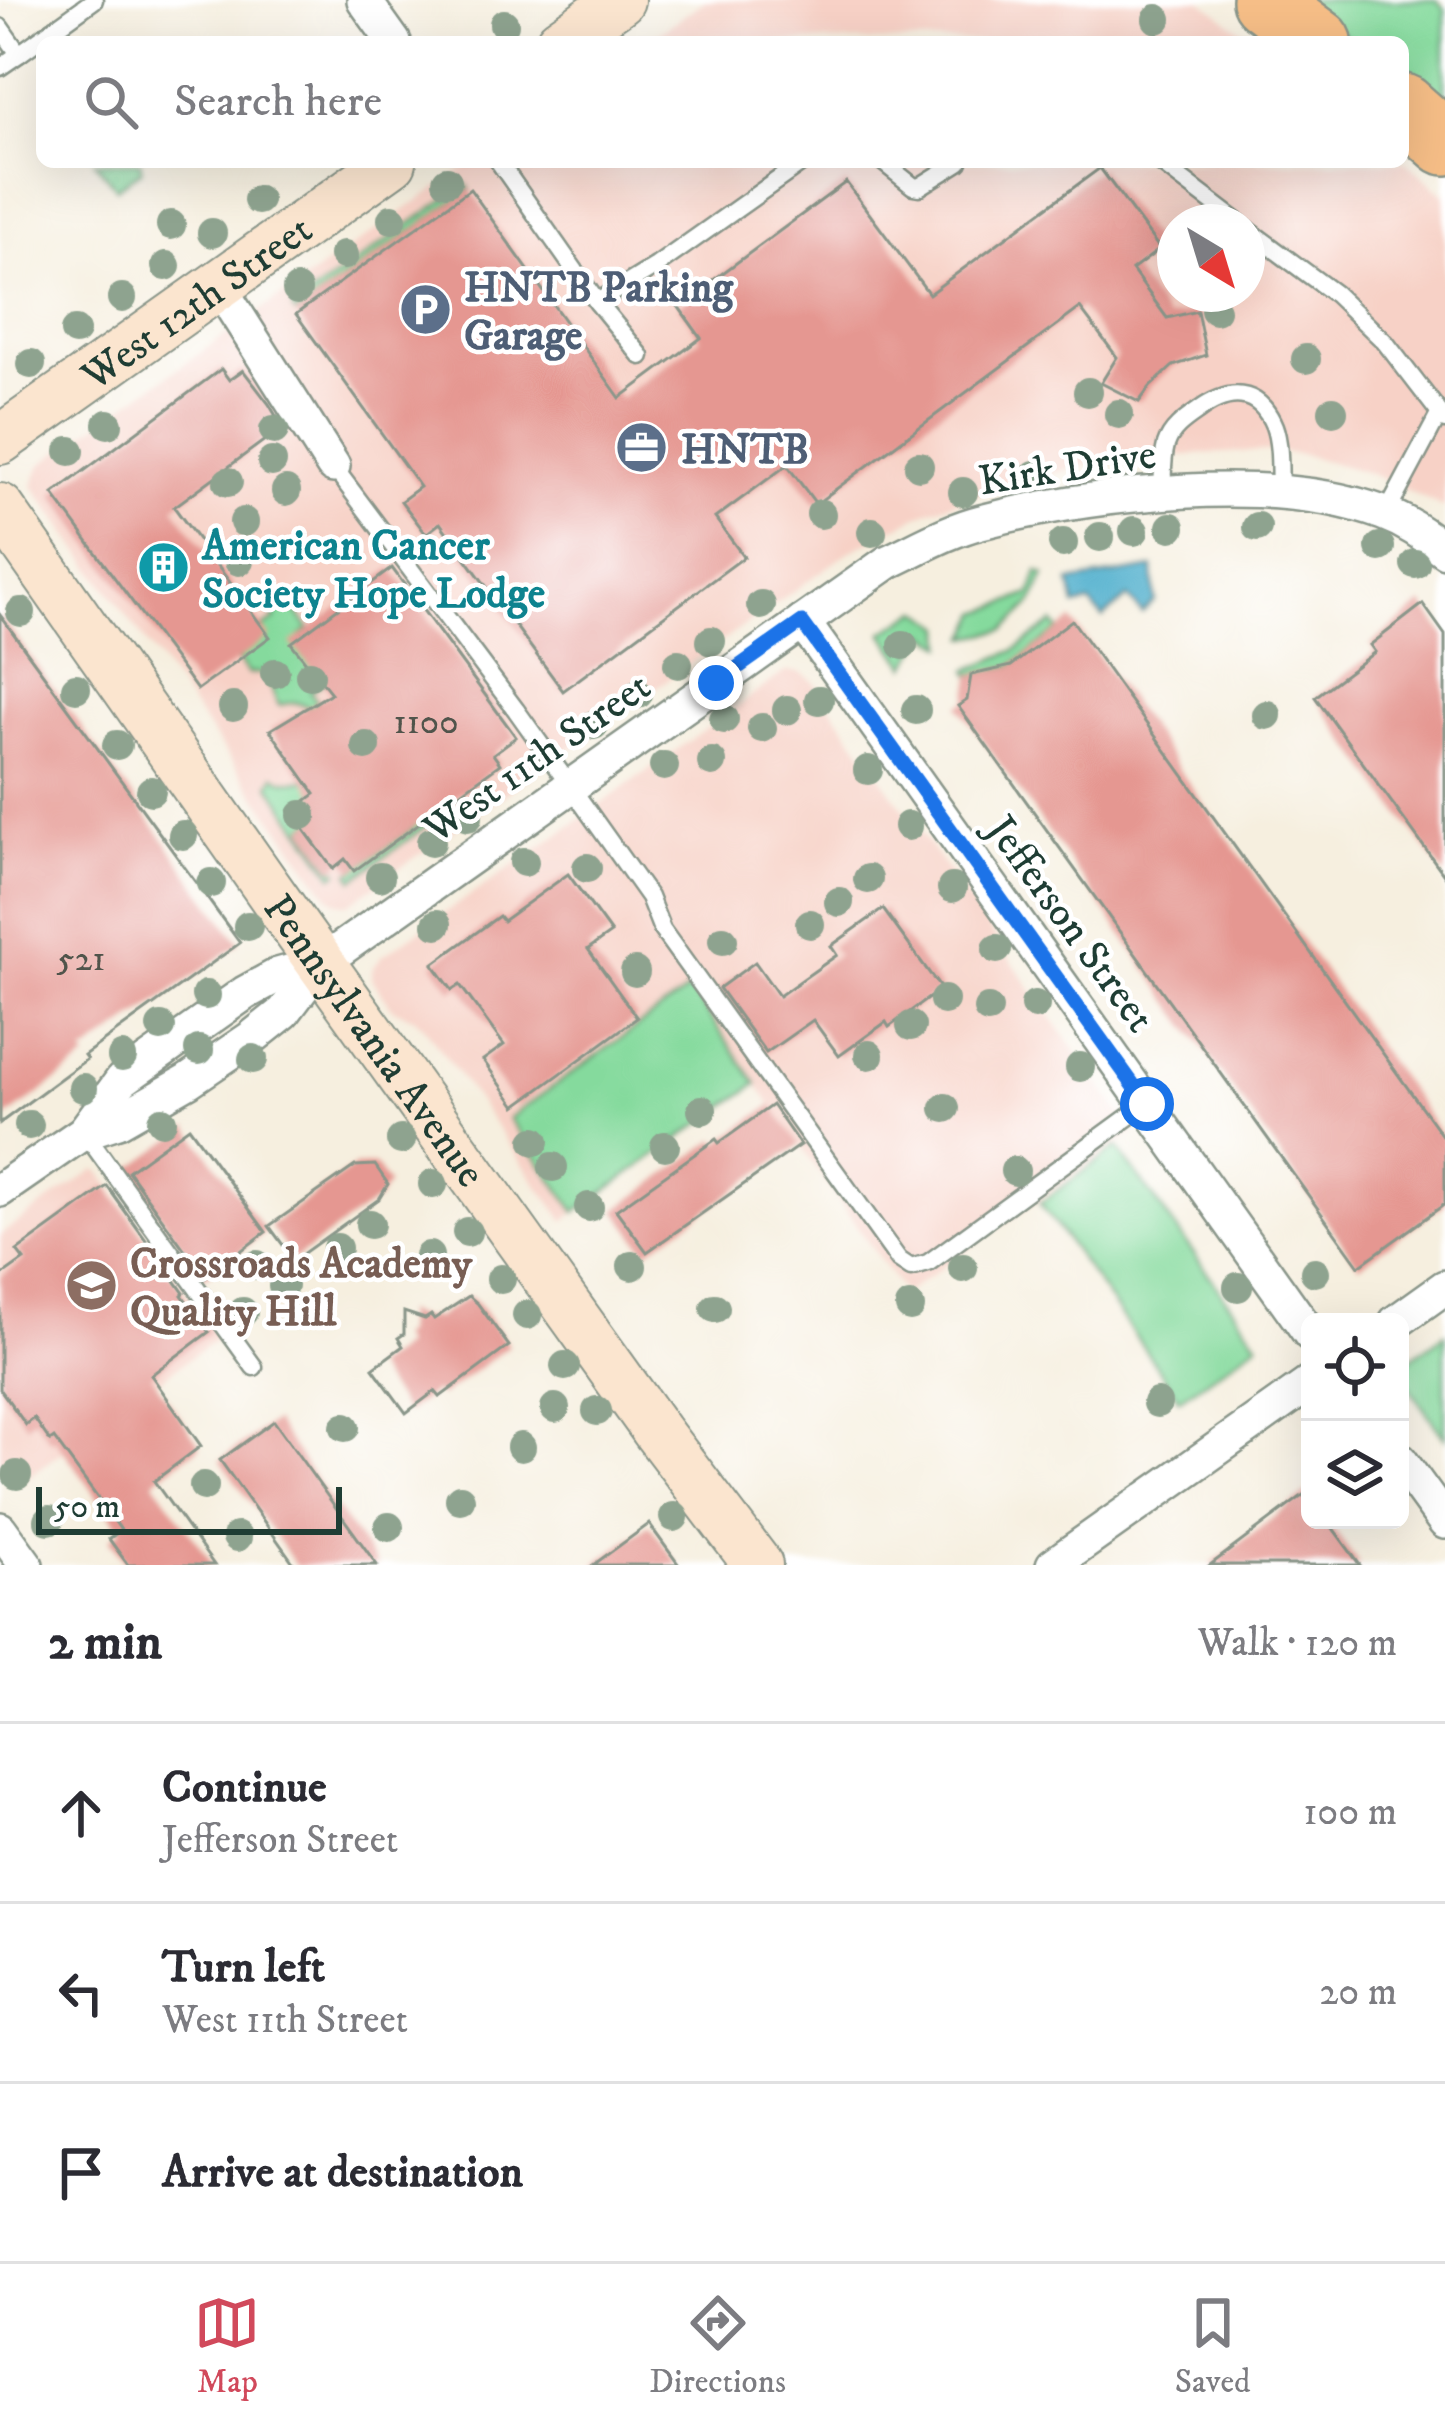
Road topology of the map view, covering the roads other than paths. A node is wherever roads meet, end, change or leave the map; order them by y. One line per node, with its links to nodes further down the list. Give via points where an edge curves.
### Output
1 (94, 0): 6 (lane)
2 (364, 0): 7 (street)
3 (620, 0): 8 (street)
4 (1264, 0): 9 (highway)
5 (0, 27): 11 (lane)
6 (44, 36)
7 (390, 36)
8 (569, 36)
9 (1312, 36)
10 (36, 42): 11 (lane)
11 (19, 54): 12 (lane)
12 (0, 68)
13 (1409, 111): 14 (highway)
14 (1445, 143)
15 (384, 168): 23 (street, West 12th Street)
16 (503, 168): 24 (lane)
17 (795, 168): 24 (lane)
18 (890, 168): 19 (lane, via 919,187)
19 (949, 168)
20 (1167, 168): 21 (lane)
21 (1214, 204)
22 (1265, 242): 26 (lane, via 1385,341)
23 (218, 285): 27 (street, West 12th Street); 28 (street)
24 (597, 302): 25 (lane)
25 (641, 356)
26 (1442, 416): 32 (lane)
27 (0, 440)
28 (333, 466): 35 (lane)
29 (1162, 493): 30 (street, Kirk Drive); 30 (lane, via 1166,446 1178,426 1233,393 1270,419); 34 (street, Kirk Drive, via 976,523 888,562)
30 (1290, 493): 32 (street, Kirk Drive)
31 (0, 508): 36 (street, Pennsylvania Avenue)
32 (1386, 514): 33 (street, Kirk Drive)
33 (1445, 551)
34 (802, 622): 35 (street, West 11th Street); 37 (street, Jefferson Street)
35 (569, 788): 36 (street, West 11th Street); 37 (lane, via 649,897 662,930 911,1268)
36 (321, 963): 38 (street, West 11th Street, via 278,975 227,1005 122,1080); 49 (street, Pennsylvania Avenue)
37 (1147, 1104): 42 (street, Jefferson Street)
38 (83, 1132): 39 (street, West 11th Street); 43 (lane)
39 (0, 1190)
40 (1445, 1287): 41 (street)
41 (1409, 1313)
42 (1301, 1321)
43 (254, 1367)
44 (1301, 1389): 50 (street)
45 (1409, 1472): 46 (street)
46 (1445, 1522)
47 (0, 1529): 48 (street)
48 (26, 1565)
49 (758, 1565)
50 (1053, 1565)

